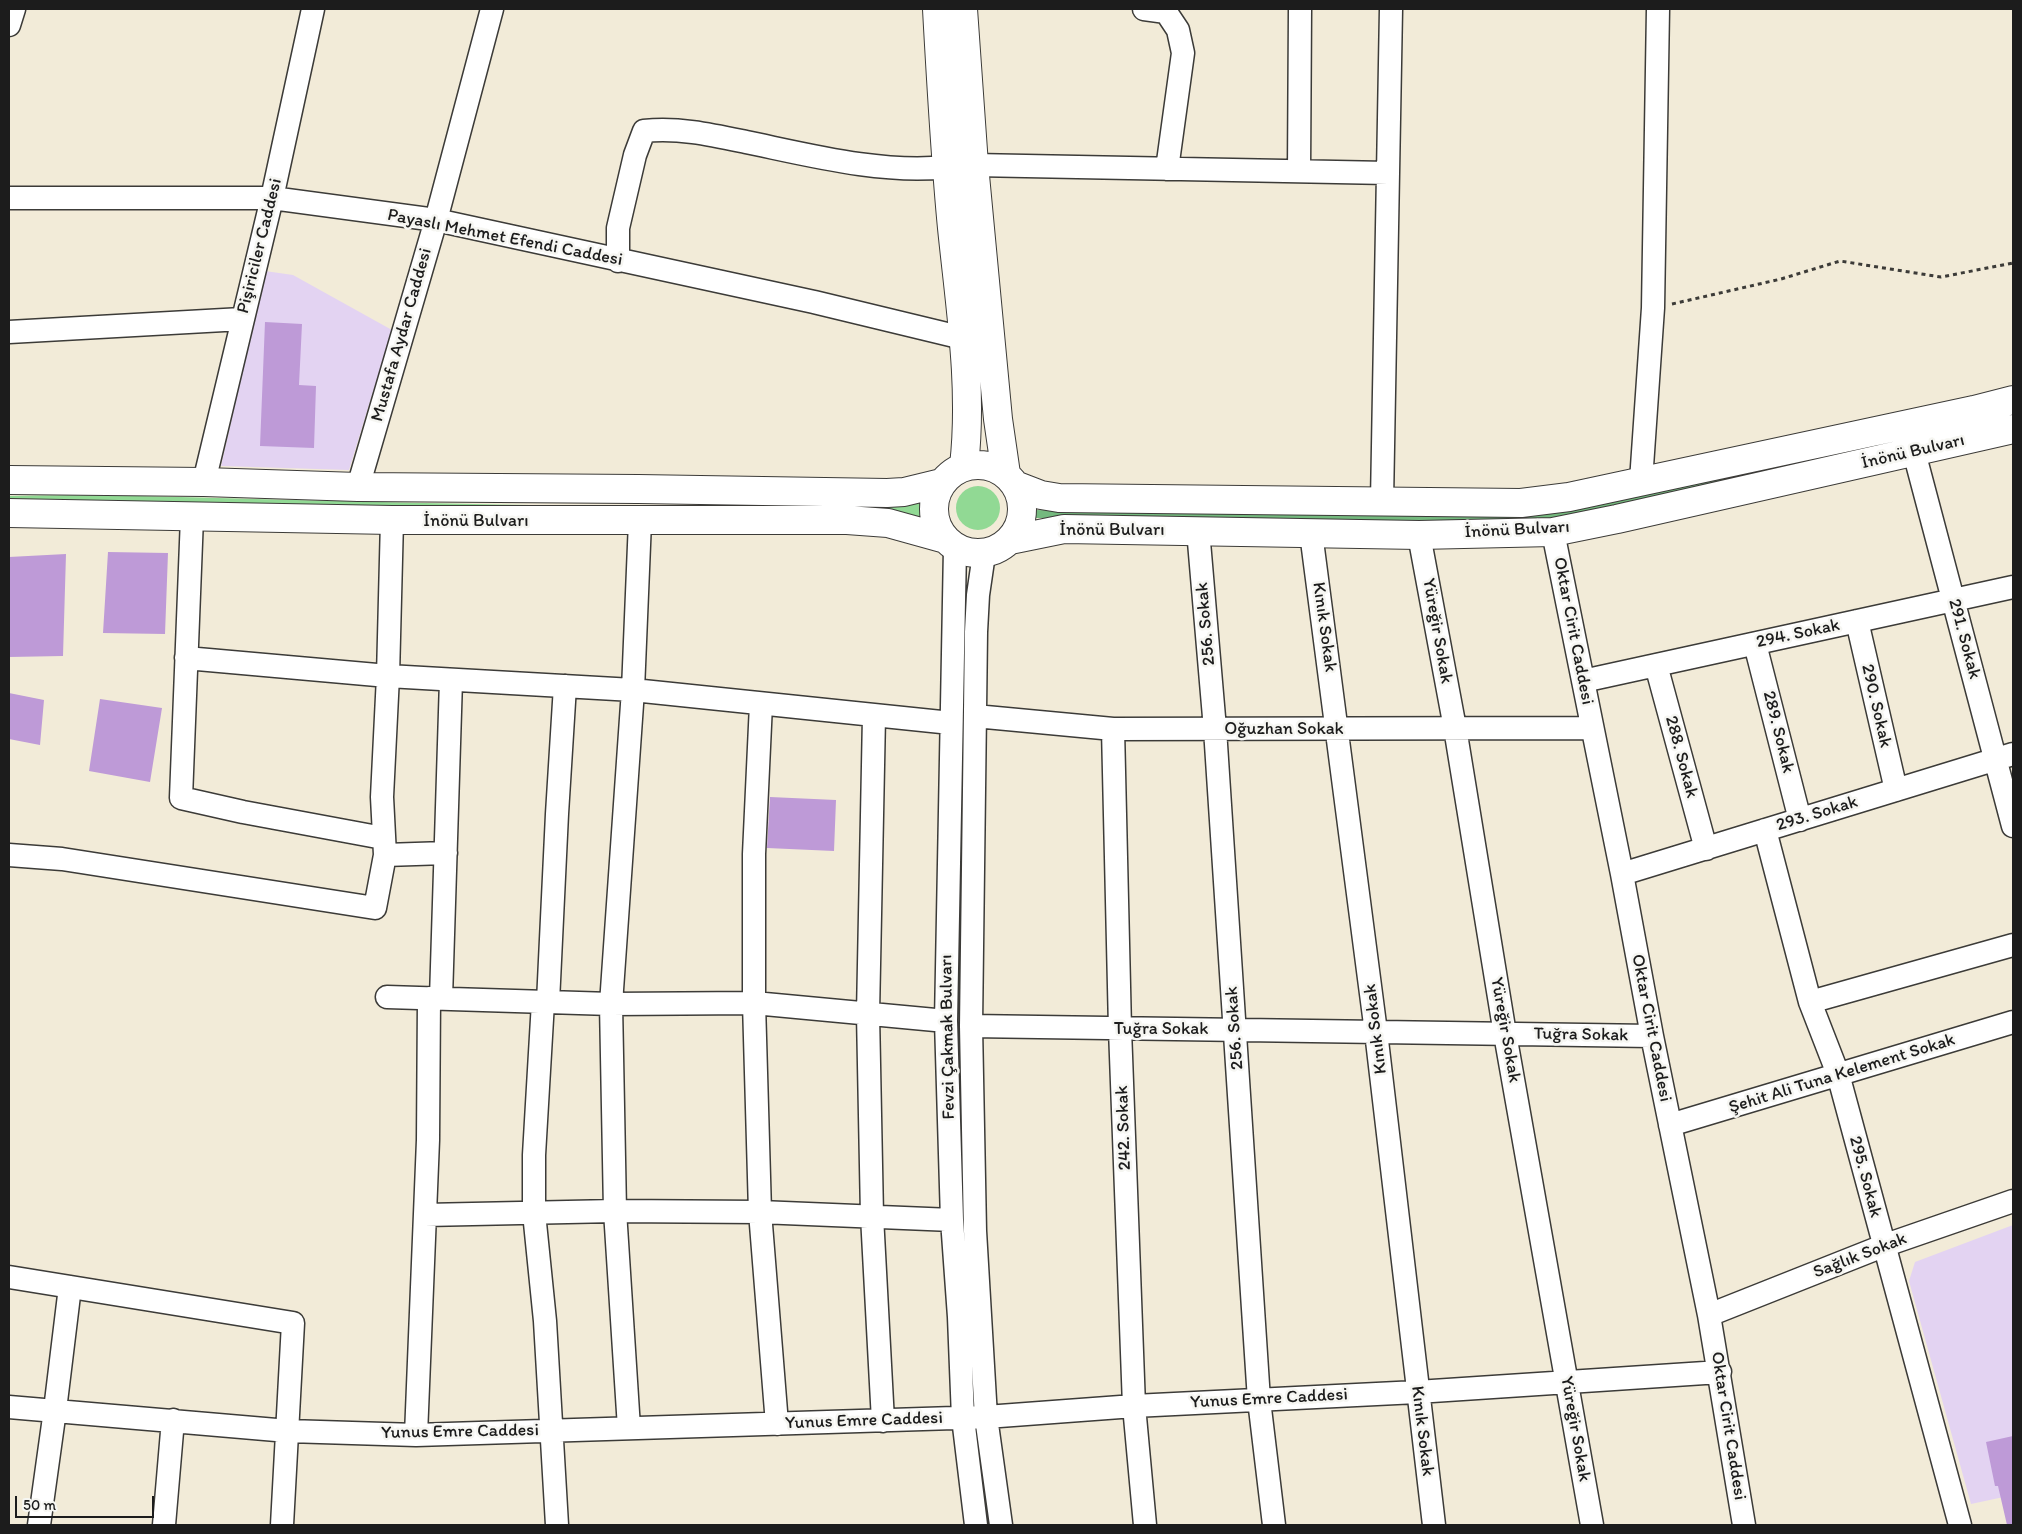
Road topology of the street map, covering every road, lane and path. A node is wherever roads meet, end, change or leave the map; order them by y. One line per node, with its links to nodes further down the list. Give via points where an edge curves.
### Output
1 (14, 9): 10 (street)
2 (312, 9): 18 (street, Pişiriciler Caddesi)
3 (492, 9): 20 (street, Mustafa Aydar Caddesi)
4 (936, 9): 12 (main road)
5 (963, 9): 11 (main road)
6 (1144, 9): 13 (street, via 1166,12 1182,41 1182,66)
7 (1300, 9): 14 (street)
8 (1391, 9): 15 (street)
9 (1658, 9): 23 (street)
10 (9, 25)
11 (974, 165): 13 (street); 32 (main road, via 998,419)
12 (946, 167): 21 (street, via 925,169 850,163 710,134 662,129 644,131 618,228); 26 (main road)
13 (1167, 169): 14 (street)
14 (1299, 171): 15 (street)
15 (1388, 173): 37 (street)
16 (9, 194): 17 (street)
17 (9, 198): 18 (street, Payaslı Mehmet Efendi Caddesi); 19 (street)
18 (272, 198): 20 (street, Payaslı Mehmet Efendi Caddesi); 24 (street, Pişiriciler Caddesi)
19 (9, 206)
20 (436, 220): 21 (street, Payaslı Mehmet Efendi Caddesi); 36 (street, Mustafa Aydar Caddesi)
21 (618, 261): 26 (street, Payaslı Mehmet Efendi Caddesi, via 814,302)
22 (2013, 263): 23 (path, via 1941,277 1840,261 1781,279)
23 (1653, 308): 33 (street)
24 (242, 319): 25 (street); 34 (street, Pişiriciler Caddesi)
25 (9, 332)
26 (963, 338): 30 (main road, via 968,411)
27 (2013, 400): 33 (main road, İnönü Bulvarı)
28 (2013, 429): 29 (main road, İnönü Bulvarı)
29 (1914, 452): 43 (main road, İnönü Bulvarı); 50 (street, 291. Sokak)
30 (964, 466): 32 (main road, via 979,464 993,467); 35 (main road)
31 (9, 480): 34 (main road)
32 (1011, 480): 37 (main road, İnönü Bulvarı, via 1041,494 1059,498); 46 (main road, via 1021,498 1022,513)
33 (1641, 481): 37 (main road, İnönü Bulvarı, via 1521,503)
34 (204, 482): 36 (main road)
35 (941, 483): 36 (main road, via 887,493); 47 (main road, via 933,511 936,527)
36 (358, 487)
37 (1382, 501)
38 (9, 513): 39 (main road, İnönü Bulvarı)
39 (192, 517): 40 (main road, İnönü Bulvarı); 53 (street)
40 (392, 520): 41 (main road, İnönü Bulvarı); 55 (street)
41 (640, 521): 47 (main road, İnönü Bulvarı, via 848,520 888,523); 59 (street)
42 (1198, 530): 44 (main road, İnönü Bulvarı); 46 (main road, İnönü Bulvarı, via 1064,529); 68 (street, 256. Sokak)
43 (1554, 532): 45 (main road, İnönü Bulvarı); 57 (street, Oktar Cirit Caddesi)
44 (1311, 533): 45 (main road, İnönü Bulvarı); 67 (street, Kınık Sokak)
45 (1419, 535): 64 (street, Yüreğir Sokak)
46 (1010, 540): 48 (main road)
47 (949, 543): 48 (main road, via 969,553); 63 (street, Fevzi Çakmak Bulvarı)
48 (984, 554): 62 (street, Fevzi Çakmak Bulvarı, via 977,607)
49 (2013, 587): 50 (street, 294. Sokak)
50 (1954, 600): 51 (street, 294. Sokak); 69 (street, 291. Sokak)
51 (1857, 621): 52 (street, 294. Sokak); 70 (street, 290. Sokak)
52 (1755, 644): 54 (street, 294. Sokak); 71 (street, 289. Sokak)
53 (186, 658): 55 (street); 74 (street, via 181,798)
54 (1656, 665): 57 (street, 294. Sokak); 75 (street, 288. Sokak)
55 (388, 676): 56 (street); 74 (street, via 382,797)
56 (451, 680): 58 (street); 76 (street)
57 (1583, 682): 65 (street, Oktar Cirit Caddesi)
58 (565, 686): 59 (street); 82 (street)
59 (633, 690): 60 (street); 85 (street)
60 (761, 704): 61 (street); 84 (street, via 754,854)
61 (874, 716): 63 (street); 86 (street)
62 (976, 716): 66 (street, Oğuzhan Sokak); 89 (street, Fevzi Çakmak Bulvarı)
63 (951, 723): 87 (street, Fevzi Çakmak Bulvarı)
64 (1455, 728): 65 (street, Oğuzhan Sokak); 67 (street, Oğuzhan Sokak); 93 (street, Yüreğir Sokak)
65 (1592, 728): 78 (street, Oktar Cirit Caddesi)
66 (1113, 729): 68 (street, Oğuzhan Sokak); 90 (street, 242. Sokak)
67 (1338, 729): 68 (street, Oğuzhan Sokak); 92 (street, Kınık Sokak)
68 (1215, 730): 91 (street, 256. Sokak)
69 (2004, 757): 70 (street, 293. Sokak); 72 (street, 291. Sokak)
70 (1896, 790): 71 (street, 293. Sokak)
71 (1800, 820): 73 (street, 293. Sokak)
72 (2013, 826)
73 (1765, 830): 75 (street, 293. Sokak); 83 (street, 295. Sokak)
74 (384, 846): 76 (street); 77 (street, via 375,908 62,859)
75 (1706, 849): 78 (street, 293. Sokak)
76 (446, 853): 81 (street)
77 (9, 855)
78 (1622, 874): 94 (street, Oktar Cirit Caddesi)
79 (2013, 946): 83 (street)
80 (387, 996): 81 (street)
81 (435, 998): 82 (street); 101 (street)
82 (546, 1002): 85 (street); 100 (street, via 534,1155)
83 (1810, 1002): 95 (street, 295. Sokak)
84 (754, 1003): 85 (street); 86 (street); 99 (street)
85 (611, 1004): 98 (street)
86 (868, 1014): 87 (street); 102 (street)
87 (946, 1021): 103 (street, Fevzi Çakmak Bulvarı)
88 (2013, 1022): 95 (street, Şehit Ali Tuna Kelement Sokak)
89 (971, 1026): 90 (street, Tuğra Sokak); 115 (street, Fevzi Çakmak Bulvarı, via 976,1232)
90 (1120, 1029): 91 (street, Tuğra Sokak); 112 (street, 242. Sokak)
91 (1235, 1030): 92 (street, Tuğra Sokak); 111 (street, 256. Sokak)
92 (1376, 1032): 93 (street, Tuğra Sokak); 110 (street, Kınık Sokak)
93 (1505, 1034): 94 (street, Tuğra Sokak); 109 (street, Yüreğir Sokak)
94 (1652, 1036): 96 (street, Oktar Cirit Caddesi)
95 (1838, 1074): 96 (street, Şehit Ali Tuna Kelement Sokak); 104 (street, 295. Sokak)
96 (1670, 1125): 107 (street, Oktar Cirit Caddesi)
97 (2013, 1201): 104 (street, Sağlık Sokak)
98 (615, 1211): 99 (street); 100 (street); 120 (street)
99 (760, 1212): 102 (street); 119 (street)
100 (534, 1213): 101 (street); 122 (street)
101 (425, 1215): 123 (street)
102 (872, 1216): 103 (street); 118 (street)
103 (952, 1220): 116 (street, Fevzi Çakmak Bulvarı)
104 (1883, 1246): 107 (street, Sağlık Sokak); 135 (street, 295. Sokak)
105 (9, 1277): 106 (street)
106 (70, 1287): 114 (street); 121 (street, via 293,1323)
107 (1709, 1315): 108 (street, Oktar Cirit Caddesi)
108 (1720, 1372): 109 (street, Yunus Emre Caddesi); 134 (street, Oktar Cirit Caddesi)
109 (1567, 1383): 110 (street, Yunus Emre Caddesi); 133 (street, Yüreğir Sokak)
110 (1417, 1392): 111 (street, Yunus Emre Caddesi); 132 (street, Kınık Sokak)
111 (1259, 1400): 112 (street, Yunus Emre Caddesi); 131 (street, 256. Sokak)
112 (1134, 1406): 115 (street, Yunus Emre Caddesi); 130 (street, 242. Sokak)
113 (9, 1407): 114 (street, Yunus Emre Caddesi)
114 (55, 1410): 117 (street, Yunus Emre Caddesi); 124 (street)
115 (986, 1417): 116 (street, Yunus Emre Caddesi); 129 (street, Fevzi Çakmak Bulvarı)
116 (962, 1418): 118 (street, Yunus Emre Caddesi); 128 (street, Fevzi Çakmak Bulvarı)
117 (173, 1420): 121 (street, Yunus Emre Caddesi); 125 (street)
118 (883, 1421): 119 (street, Yunus Emre Caddesi)
119 (776, 1424): 120 (street, Yunus Emre Caddesi)
120 (629, 1428): 122 (street, Yunus Emre Caddesi)
121 (288, 1431): 123 (street, Yunus Emre Caddesi); 126 (street)
122 (552, 1431): 123 (street, Yunus Emre Caddesi); 127 (street)
123 (416, 1435)
124 (38, 1525)
125 (164, 1525)
126 (282, 1525)
127 (557, 1525)
128 (976, 1525)
129 (1001, 1525)
130 (1145, 1525)
131 (1274, 1525)
132 (1434, 1525)
133 (1592, 1525)
134 (1744, 1525)
135 (1960, 1525)

